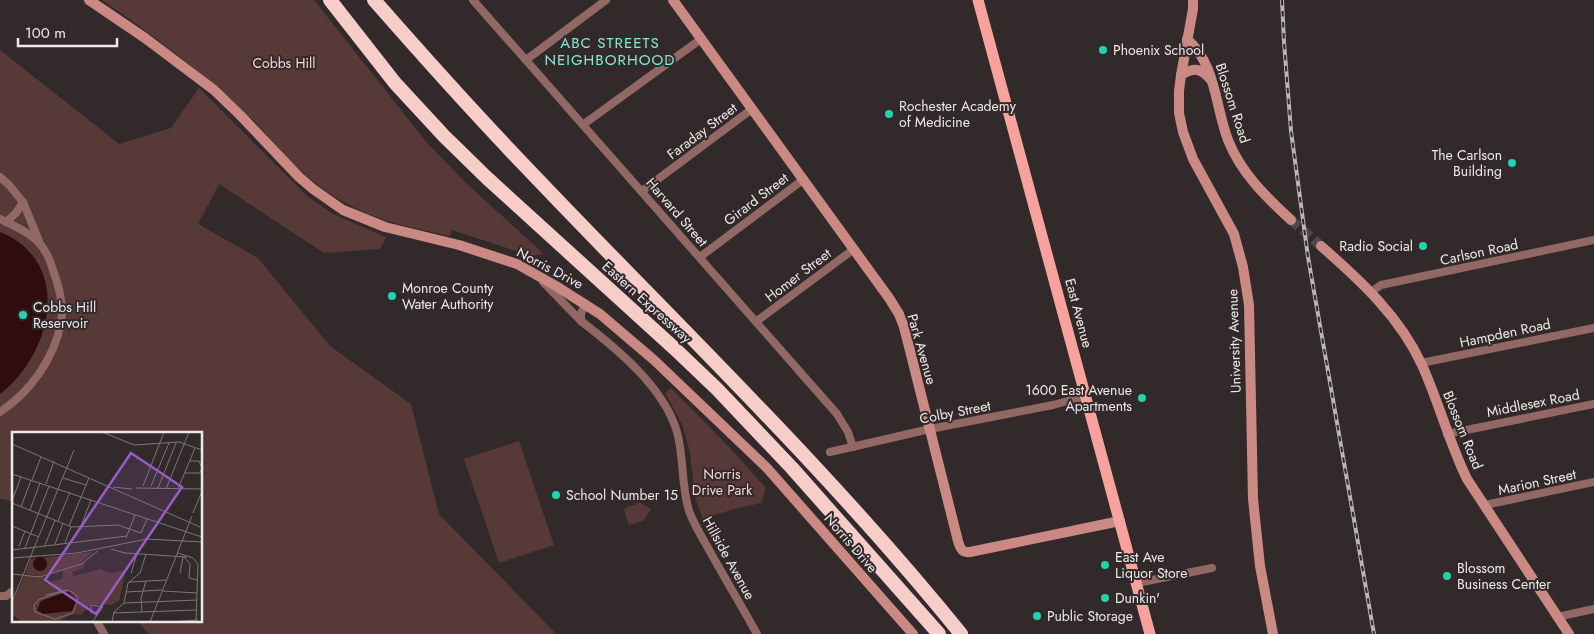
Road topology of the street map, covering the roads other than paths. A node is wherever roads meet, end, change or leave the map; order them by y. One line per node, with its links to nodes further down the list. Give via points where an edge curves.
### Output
1 (89, 0): 29 (street, Norris Drive, via 214,90 299,177 343,210 385,227 477,251)
2 (329, 0): 56 (highway, Eastern Expressway, via 403,92 469,162 683,356 747,419)
3 (374, 0): 12 (highway, Eastern Expressway)
4 (382, 0): 12 (highway)
5 (473, 0): 13 (street, Harvard Street)
6 (606, 0): 13 (street)
7 (673, 0): 10 (street, Park Avenue)
8 (978, 0): 36 (main road, East Avenue)
9 (1193, 0): 11 (street, University Avenue)
10 (701, 39): 16 (street, Park Avenue); 17 (street)
11 (1187, 39): 14 (street, University Avenue); 15 (street, Blossom Road, via 1204,58)
12 (428, 60): 57 (highway, Eastern Expressway, via 525,167 793,443)
13 (526, 60): 17 (street, Harvard Street)
14 (1181, 75): 15 (street, via 1199,70); 59 (street, University Avenue, via 1179,113 1183,132 1199,172 1234,234 1244,267 1249,304 1253,499 1260,566)
15 (1212, 80): 23 (street, Blossom Road, via 1220,117 1237,159 1258,188)
16 (752, 109): 19 (street, Park Avenue); 20 (street, Faraday Street)
17 (584, 124): 20 (street, Harvard Street)
18 (0, 177): 21 (street)
19 (804, 179): 27 (street, Park Avenue); 28 (street, Girard Street)
20 (642, 191): 28 (street, Harvard Street)
21 (22, 202): 22 (street, via 16,213); 25 (street)
22 (3, 220): 25 (street)
23 (1291, 220)
24 (1594, 240): 30 (street, Carlson Road, via 1381,286)
25 (39, 241): 38 (street, via 56,277 62,301 62,321 50,355 31,385)
26 (1321, 246): 30 (street, Blossom Road)
27 (854, 249): 33 (street, Homer Street); 39 (street, Park Avenue, via 900,318)
28 (700, 257): 33 (street, Harvard Street)
29 (533, 272): 31 (street, Norris Drive); 32 (street, Hillside Avenue)
30 (1371, 292): 35 (street, Blossom Road, via 1399,326)
31 (586, 304): 32 (street); 55 (street, Norris Drive, via 654,360 767,468)
32 (581, 320): 54 (street, Hillside Avenue, via 631,363 665,406 677,432 690,512)
33 (757, 321): 41 (street, Harvard Street, via 837,414 848,432)
34 (1594, 328): 35 (street, Hampden Road)
35 (1421, 363): 40 (street, Blossom Road)
36 (1086, 396): 39 (street, Colby Street); 45 (main road, East Avenue)
37 (1594, 404): 40 (street, Middlesex Road)
38 (0, 412)
39 (930, 429): 41 (street, Colby Street); 45 (street, Park Avenue, via 958,541 965,552)
40 (1447, 434): 44 (street, Blossom Road, via 1467,479)
41 (852, 447): 42 (street, Colby Street)
42 (830, 452)
43 (1594, 482): 44 (street, Marion Street)
44 (1485, 505): 51 (street, Blossom Road)
45 (1120, 521): 47 (main road, East Avenue)
46 (1212, 568): 47 (street)
47 (1137, 583): 58 (main road, East Avenue)
48 (12, 592): 49 (street)
49 (0, 596)
50 (1594, 609): 51 (street)
51 (1557, 617): 60 (street, Blossom Road)
52 (97, 622): 53 (street)
53 (104, 634)
54 (757, 634)
55 (913, 634)
56 (939, 634)
57 (961, 634)
58 (1150, 634)
59 (1273, 634)
60 (1569, 634)

